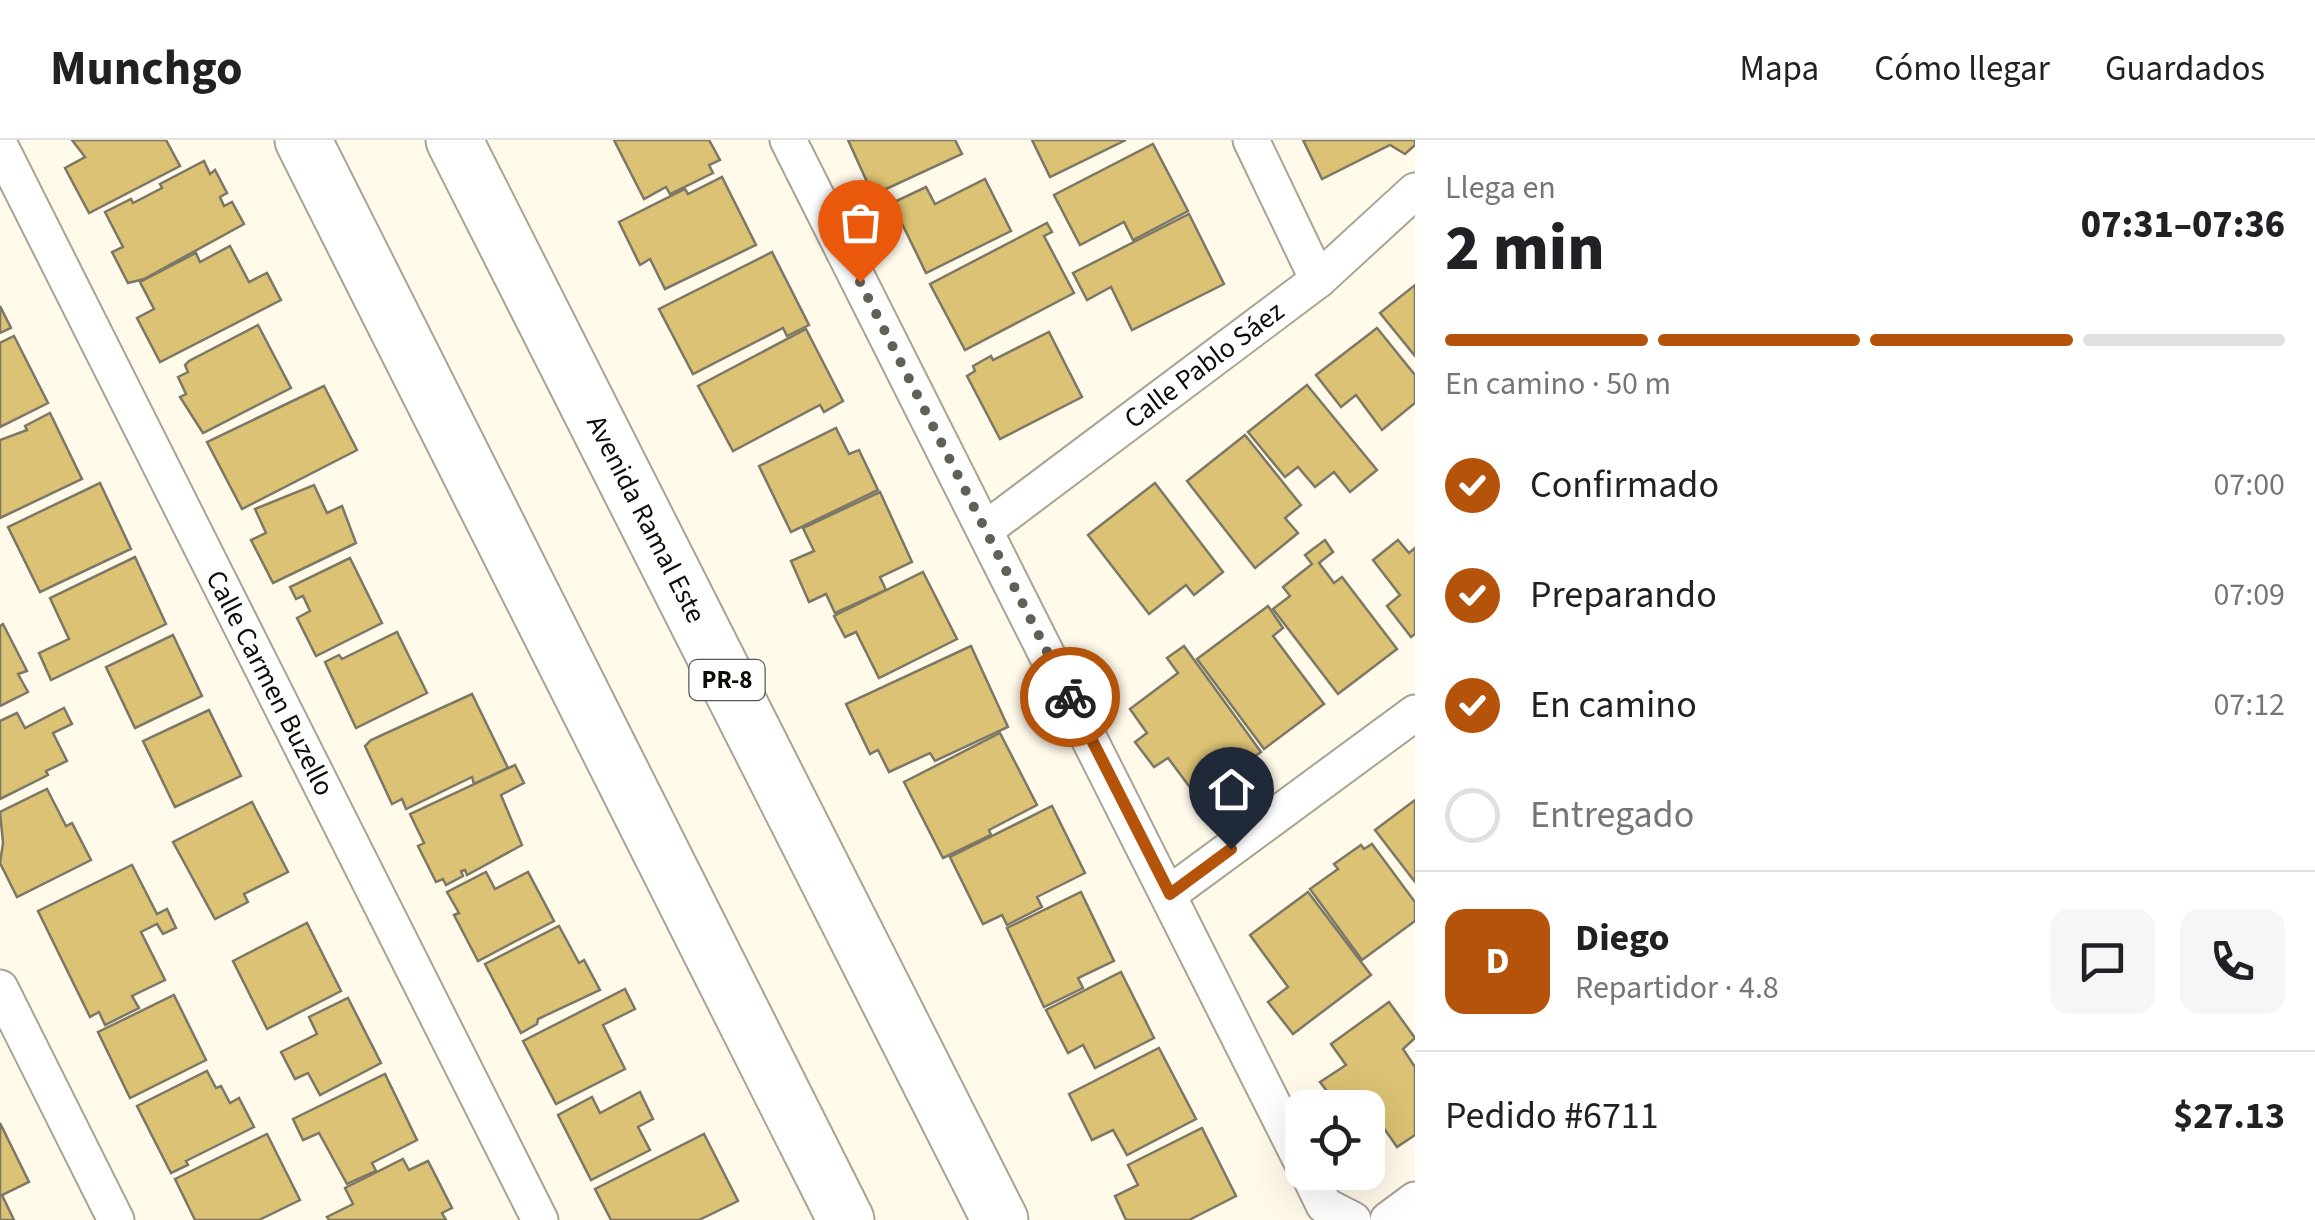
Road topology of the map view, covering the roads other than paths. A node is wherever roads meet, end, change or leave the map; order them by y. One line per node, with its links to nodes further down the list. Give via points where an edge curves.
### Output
1 (303, 140): 17 (main road)
2 (454, 140): 18 (main road, Avenida Ramal Este / PR-8)
3 (788, 140): 8 (street)
4 (1251, 140): 7 (street)
5 (0, 146): 16 (street, Calle Carmen Buzello)
6 (1415, 191): 7 (street, Calle Pablo Sáez)
7 (1318, 280): 8 (street, Calle Pablo Sáez)
8 (986, 529): 10 (street)
9 (1415, 714): 10 (street)
10 (1170, 894): 12 (street)
11 (0, 988): 15 (street)
12 (1285, 1127)
13 (1317, 1190): 19 (street, via 1324,1204)
14 (1415, 1200): 20 (street)
15 (110, 1218)
16 (540, 1220)
17 (846, 1220)
18 (1000, 1220)
19 (1353, 1220)
20 (1388, 1220)

